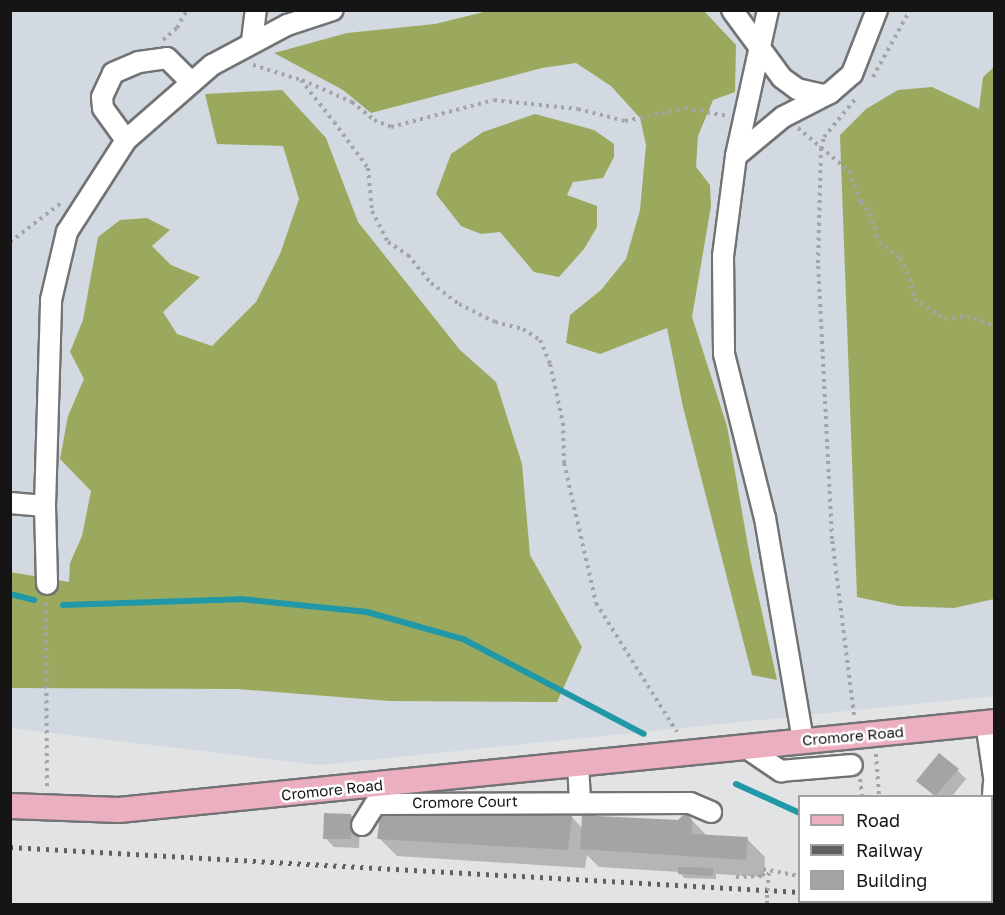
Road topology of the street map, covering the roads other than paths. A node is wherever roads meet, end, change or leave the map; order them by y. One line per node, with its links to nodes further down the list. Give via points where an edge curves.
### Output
1 (256, 10): 6 (street)
2 (333, 10): 6 (street)
3 (732, 10): 7 (street)
4 (768, 10): 7 (street)
5 (877, 10): 9 (street, via 852,74)
6 (252, 42): 8 (street)
7 (761, 52): 9 (street, via 797,89); 11 (street)
8 (190, 81): 10 (street); 10 (street, via 167,58 139,62 113,73 102,97 103,108)
9 (830, 93): 11 (street, via 787,115)
10 (126, 140): 13 (street, via 67,232 51,300)
11 (736, 156): 16 (street, via 723,256 724,354 765,518)
12 (10, 503): 13 (street)
13 (45, 506): 14 (street)
14 (47, 584)
15 (990, 722): 16 (main road, Cromore Road); 20 (street)
16 (803, 740): 17 (main road, Cromore Road)
17 (748, 749): 18 (main road, Cromore Road); 19 (street, via 781,771)
18 (578, 763): 21 (street); 22 (main road, Cromore Road, via 130,809)
19 (852, 765)
20 (994, 777)
21 (580, 801): 23 (street, Cromore Court, via 690,803); 24 (street, Cromore Court, via 375,804)
22 (10, 806)
23 (711, 812)
24 (362, 825)

